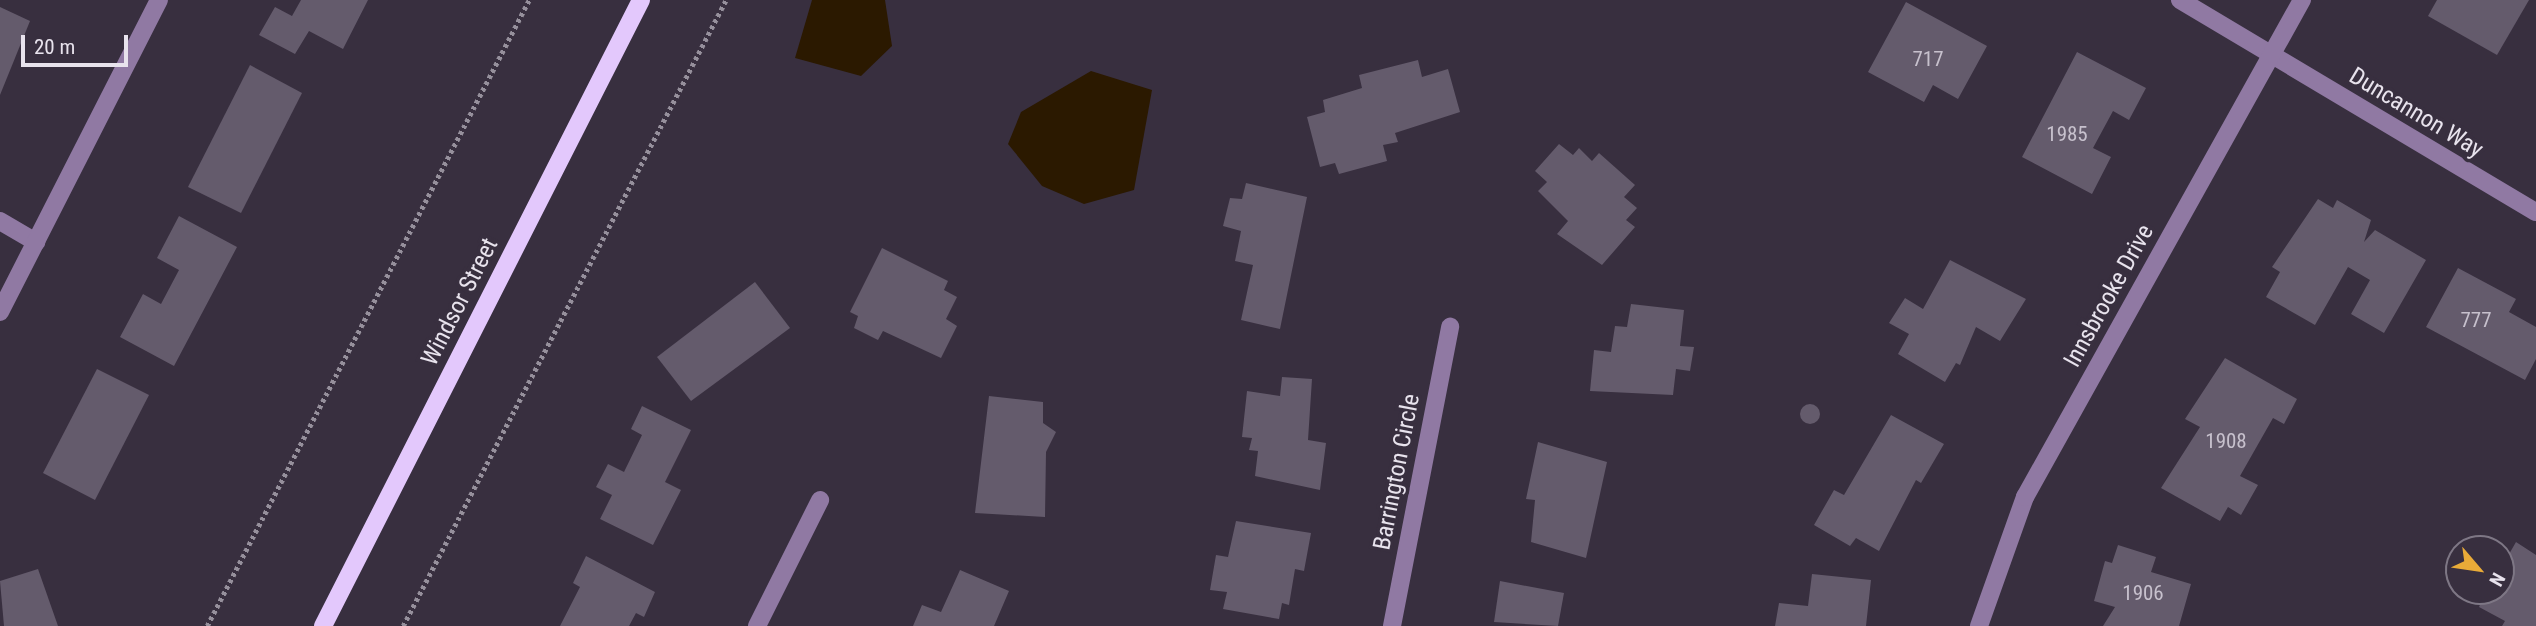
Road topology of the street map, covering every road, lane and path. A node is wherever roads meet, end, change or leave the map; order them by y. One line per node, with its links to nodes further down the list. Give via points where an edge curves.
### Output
1 (159, 0): 10 (street)
2 (529, 0): 14 (path)
3 (641, 0): 15 (main road, Windsor Street)
4 (726, 0): 16 (path)
5 (2180, 0): 7 (street, Duncannon Way)
6 (2302, 0): 7 (street, Innsbrooke Drive)
7 (2272, 56): 8 (street, Duncannon Way); 19 (street, Innsbrooke Drive, via 2025,498)
8 (2536, 212)
9 (0, 221): 10 (street)
10 (36, 242): 11 (street)
11 (0, 312)
12 (1450, 327): 18 (street, Barrington Circle)
13 (820, 500): 17 (street)
14 (207, 626)
15 (323, 626)
16 (402, 626)
17 (757, 626)
18 (1392, 626)
19 (1979, 626)

